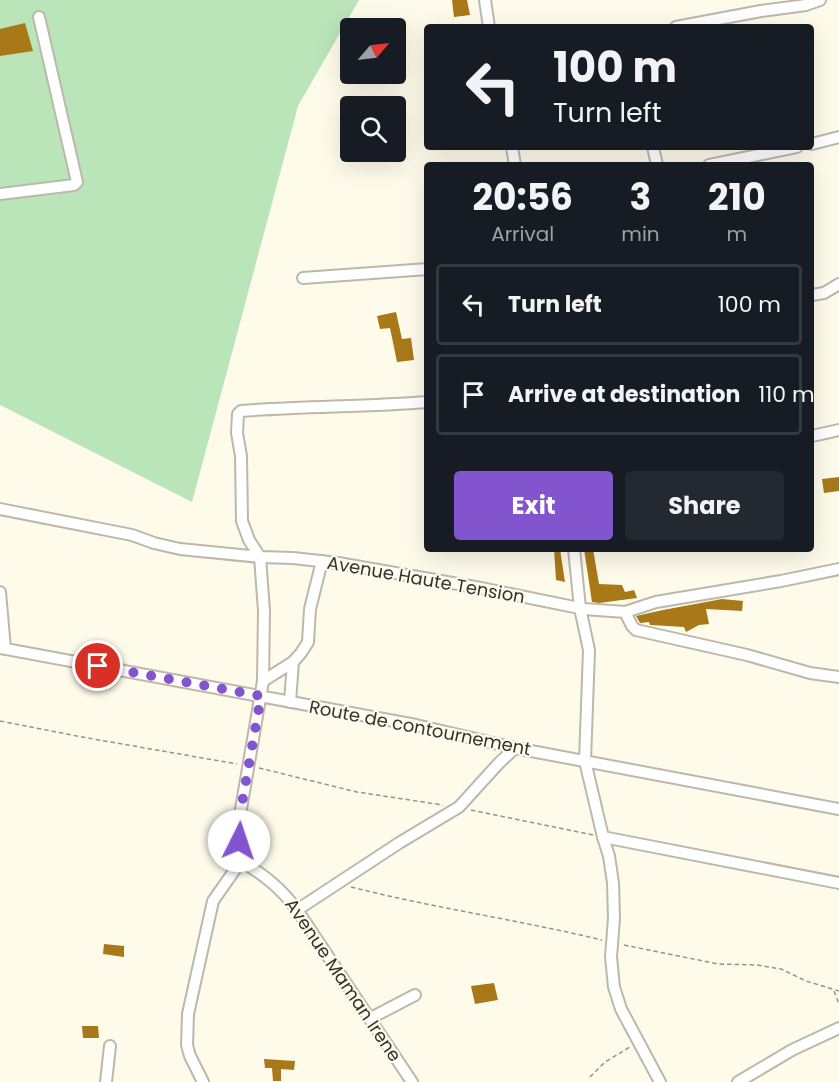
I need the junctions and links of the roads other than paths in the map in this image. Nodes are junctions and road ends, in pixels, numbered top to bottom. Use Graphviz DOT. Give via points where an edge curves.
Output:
graph roads {
  1 [pos="485,0"];
  2 [pos="820,0"];
  3 [pos="806,2"];
  4 [pos="39,17"];
  5 [pos="489,24"];
  6 [pos="692,24"];
  7 [pos="839,137"];
  8 [pos="814,143"];
  9 [pos="782,150"];
  10 [pos="724,162"];
  11 [pos="0,194"];
  12 [pos="424,269"];
  13 [pos="303,278"];
  14 [pos="839,284"];
  15 [pos="814,295"];
  16 [pos="424,402"];
  17 [pos="839,430"];
  18 [pos="814,436"];
  19 [pos="0,509"];
  20 [pos="574,552"];
  21 [pos="260,557"];
  22 [pos="322,561"];
  23 [pos="839,569"];
  24 [pos="0,592"];
  25 [pos="580,608"];
  26 [pos="625,612"];
  27 [pos="3,649"];
  28 [pos="293,662"];
  29 [pos="839,677"];
  30 [pos="262,681"];
  31 [pos="261,696"];
  32 [pos="290,702"];
  33 [pos="515,748"];
  34 [pos="585,761"];
  35 [pos="839,809"];
  36 [pos="603,837"];
  37 [pos="241,861"];
  38 [pos="839,883"];
  39 [pos="297,910"];
  40 [pos="415,995"];
  41 [pos="370,1018"];
  42 [pos="839,1028"];
  43 [pos="110,1046"];
  44 [pos="106,1082"];
  45 [pos="203,1082"];
  46 [pos="412,1082"];
  47 [pos="660,1082"];
  48 [pos="738,1082"];
  1 -- 5 [label="street"];
  2 -- 3 [label="street"];
  3 -- 6 [label="street"];
  4 -- 11 [label="street" via="77,182"];
  7 -- 8 [label="street"];
  9 -- 10 [label="street"];
  12 -- 13 [label="street"];
  14 -- 15 [label="street"];
  16 -- 21 [label="street" via="241,411 237,433 242,521"];
  17 -- 18 [label="street"];
  19 -- 21 [label="street, Avenue Haute Tension" via="132,535 180,549"];
  20 -- 25 [label="street"];
  21 -- 22 [label="street, Avenue Haute Tension"];
  21 -- 30 [label="street" via="264,611"];
  22 -- 25 [label="street, Avenue Haute Tension"];
  22 -- 28 [label="street" via="310,609 308,642"];
  23 -- 26 [label="street" via="656,602"];
  24 -- 27 [label="street"];
  25 -- 26 [label="street, Avenue Haute Tension"];
  25 -- 34 [label="street" via="589,650"];
  26 -- 29 [label="street" via="636,630"];
  27 -- 31 [label="street, Route de contournement"];
  28 -- 30 [label="street"];
  28 -- 32 [label="street"];
  30 -- 31 [label="street"];
  31 -- 32 [label="street, Route de contournement"];
  31 -- 37 [label="street" via="241,809"];
  32 -- 33 [label="street, Route de contournement"];
  33 -- 34 [label="street, Route de contournement"];
  33 -- 39 [label="street" via="459,807"];
  34 -- 35 [label="street, Route de contournement"];
  34 -- 36 [label="street"];
  36 -- 38 [label="street"];
  36 -- 47 [label="street" via="613,883 614,987 621,1009"];
  37 -- 39 [label="street, Avenue Maman Irene" via="265,875"];
  37 -- 45 [label="street" via="213,901 189,1014 188,1050"];
  39 -- 41 [label="street, Avenue Maman Irene"];
  40 -- 41 [label="street"];
  41 -- 46 [label="street, Avenue Maman Irene"];
  42 -- 48 [label="street"];
  43 -- 44 [label="street"];
}
